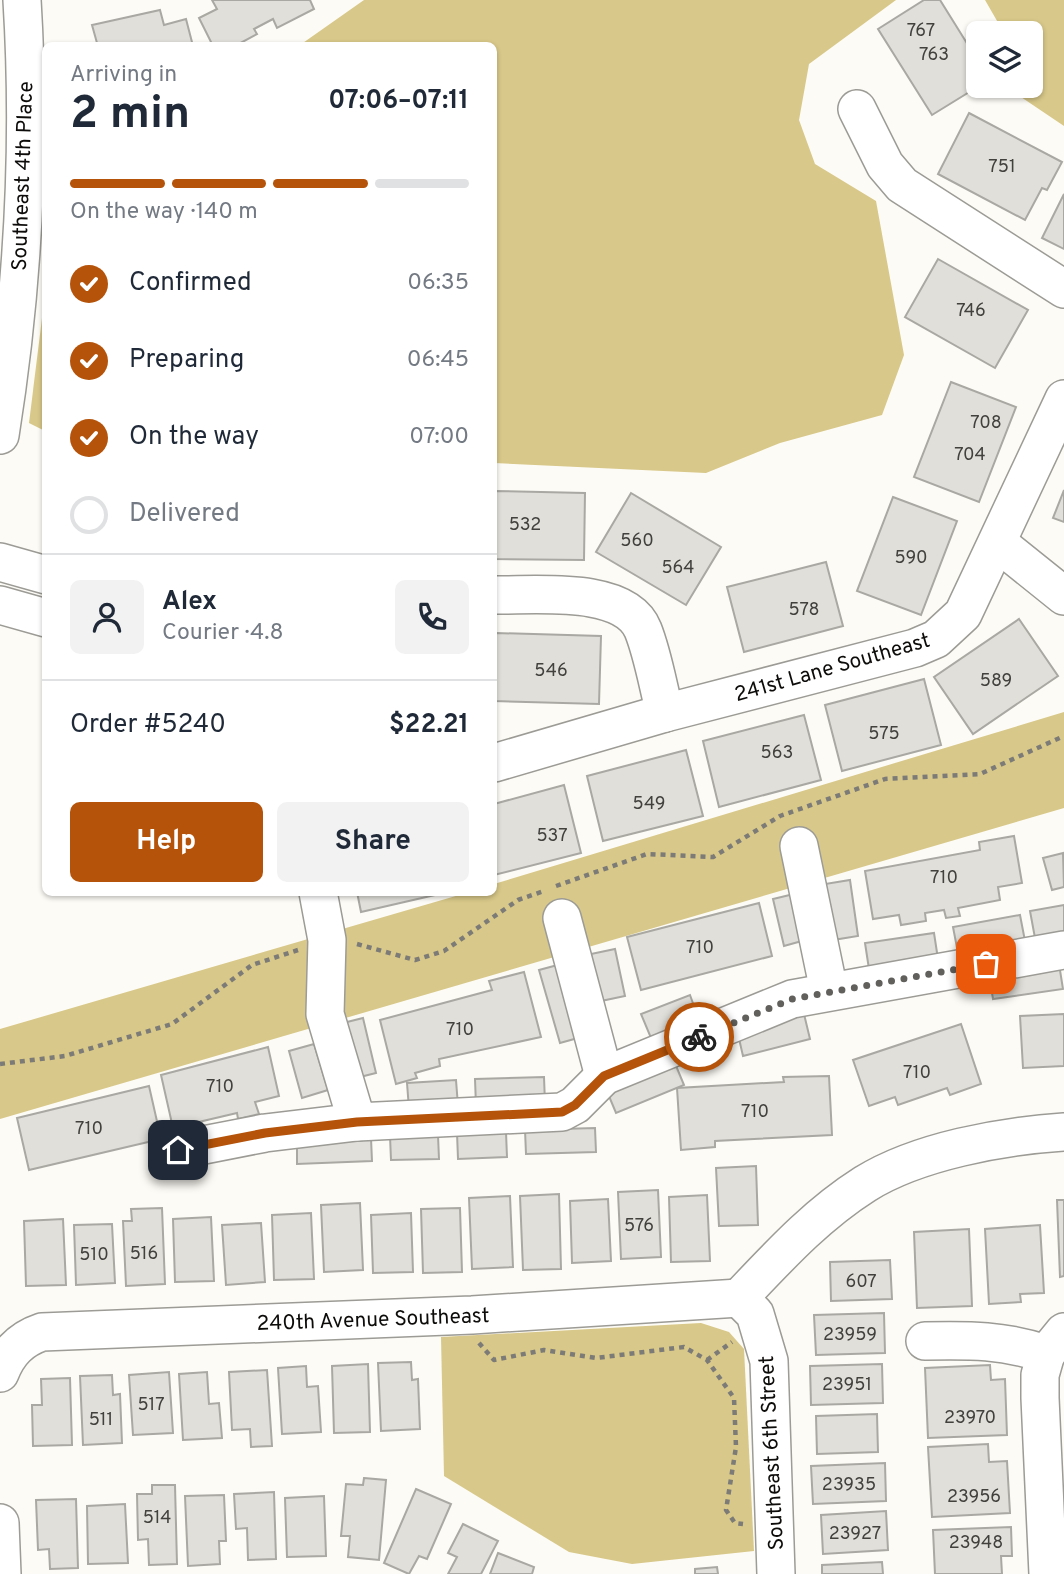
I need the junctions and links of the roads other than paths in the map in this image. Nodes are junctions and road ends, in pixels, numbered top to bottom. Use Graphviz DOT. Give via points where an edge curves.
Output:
graph roads {
  1 [pos="22,0"];
  2 [pos="857,109"];
  3 [pos="13,174"];
  4 [pos="1064,289"];
  5 [pos="1064,399"];
  6 [pos="0,435"];
  7 [pos="998,543"];
  8 [pos="0,562"];
  9 [pos="42,574"];
  10 [pos="497,595"];
  11 [pos="1064,596"];
  12 [pos="0,605"];
  13 [pos="42,617"];
  14 [pos="665,713"];
  15 [pos="497,762"];
  16 [pos="799,846"];
  17 [pos="322,914"];
  18 [pos="562,918"];
  19 [pos="1064,950"];
  20 [pos="829,991"];
  21 [pos="604,1076"];
  22 [pos="357,1122"];
  23 [pos="1064,1132"];
  24 [pos="178,1150"];
  25 [pos="739,1298"];
  26 [pos="925,1340"];
  27 [pos="1055,1343"];
  28 [pos="4,1363"];
  29 [pos="0,1523"];
  30 [pos="2,1574"];
  31 [pos="776,1574"];
  32 [pos="1048,1574"];
  1 -- 3 [label="street, Southeast 4th Place" via="27,87"];
  2 -- 4 [label="street" via="885,165 902,185"];
  3 -- 6 [label="street, Southeast 4th Place" via="22,255"];
  5 -- 7 [label="street, 241st Lane Southeast"];
  7 -- 11 [label="street"];
  7 -- 14 [label="street, 241st Lane Southeast" via="963,614 936,639"];
  8 -- 9 [label="street"];
  10 -- 14 [label="street" via="583,597 611,601 631,613 642,628"];
  12 -- 13 [label="street"];
  14 -- 15 [label="street, 241st Lane Southeast"];
  16 -- 20 [label="street"];
  17 -- 22 [label="street" via="325,1014"];
  18 -- 21 [label="street"];
  19 -- 20 [label="street"];
  20 -- 21 [label="street" via="792,999"];
  21 -- 22 [label="street" via="562,1112"];
  22 -- 24 [label="street"];
  23 -- 25 [label="street" via="975,1143 867,1183 792,1242"];
  25 -- 28 [label="street, 240th Avenue Southeast" via="472,1315 42,1332 26,1338"];
  25 -- 31 [label="street, Southeast 6th Street" via="755,1314 769,1361"];
  26 -- 27 [label="street"];
  27 -- 32 [label="street" via="1040,1375"];
  29 -- 30 [label="street"];
}
